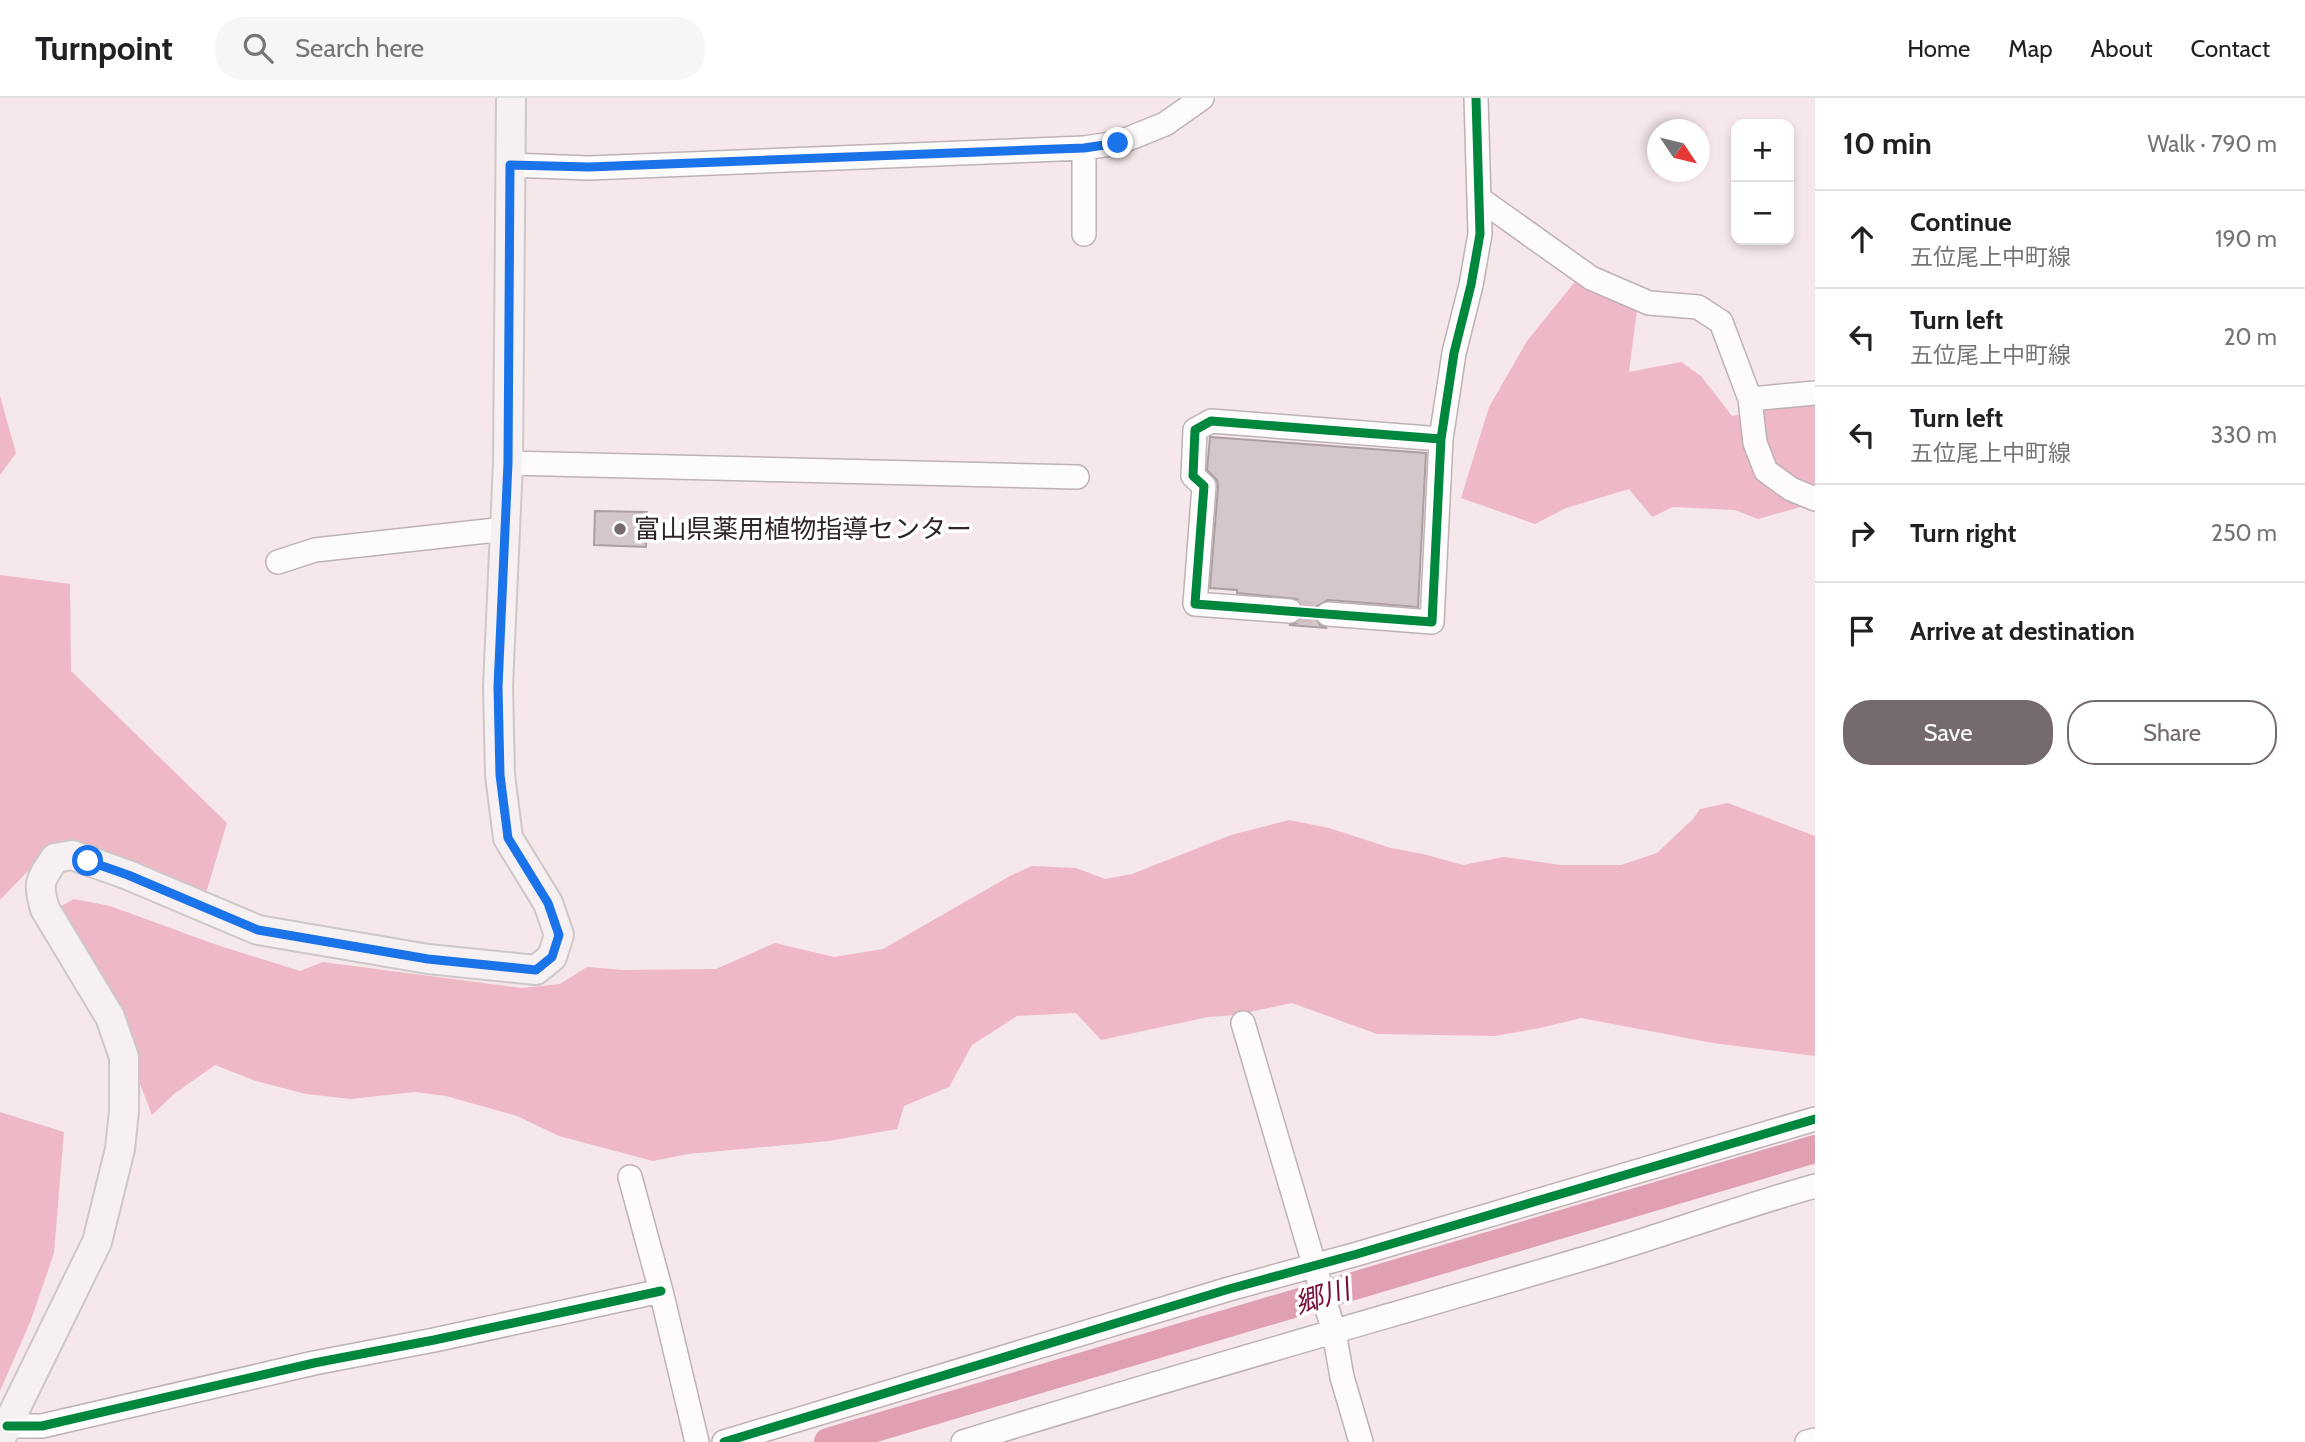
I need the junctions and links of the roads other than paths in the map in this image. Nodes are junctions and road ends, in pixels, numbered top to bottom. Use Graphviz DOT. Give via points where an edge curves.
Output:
graph roads {
  1 [pos="511,98"];
  2 [pos="1202,98"];
  3 [pos="1476,98"];
  4 [pos="1084,148"];
  5 [pos="510,165"];
  6 [pos="1480,199"];
  7 [pos="1084,234"];
  8 [pos="1815,393"];
  9 [pos="1750,399"];
  10 [pos="1441,439"];
  11 [pos="508,463"];
  12 [pos="1077,477"];
  13 [pos="1815,499"];
  14 [pos="505,528"];
  15 [pos="278,562"];
  16 [pos="1290,611"];
  17 [pos="1328,614"];
  18 [pos="1243,1023"];
  19 [pos="1815,1119"];
  20 [pos="630,1177"];
  21 [pos="1815,1186"];
  22 [pos="1314,1265"];
  23 [pos="661,1292"];
  24 [pos="1334,1332"];
  25 [pos="3,1433"];
  26 [pos="1815,1440"];
  27 [pos="697,1442"];
  28 [pos="724,1442"];
  29 [pos="963,1442"];
  30 [pos="1362,1442"];
  31 [pos="1807,1442"];
  1 -- 5 [label="main road"];
  2 -- 4 [label="street" via="1165,124 1118,143"];
  3 -- 6 [label="street"];
  4 -- 5 [label="street" via="589,167"];
  4 -- 7 [label="street"];
  5 -- 11 [label="main road"];
  6 -- 9 [label="street" via="1591,278 1649,303 1698,307 1721,322"];
  6 -- 10 [label="street" via="1480,234"];
  8 -- 9 [label="street"];
  9 -- 13 [label="street" via="1755,443 1766,471"];
  10 -- 16 [label="street" via="1211,421 1195,430 1193,477 1204,486 1195,604"];
  10 -- 17 [label="street" via="1432,621"];
  11 -- 12 [label="street"];
  11 -- 14 [label="main road"];
  14 -- 15 [label="street" via="315,550"];
  14 -- 25 [label="main road" via="498,687 500,775 508,838 548,903 559,935 552,957 536,970 510,968 258,930 72,855 55,858 40,879 39,891 45,909 110,1017 124,1058 124,1111 120,1149 97,1242"];
  18 -- 22 [label="street"];
  19 -- 22 [label="street"];
  20 -- 23 [label="street"];
  21 -- 24 [label="street"];
  22 -- 24 [label="street"];
  22 -- 28 [label="street"];
  23 -- 25 [label="street"];
  23 -- 27 [label="street"];
  24 -- 29 [label="street"];
  24 -- 30 [label="street"];
  26 -- 31 [label="street"];
}
